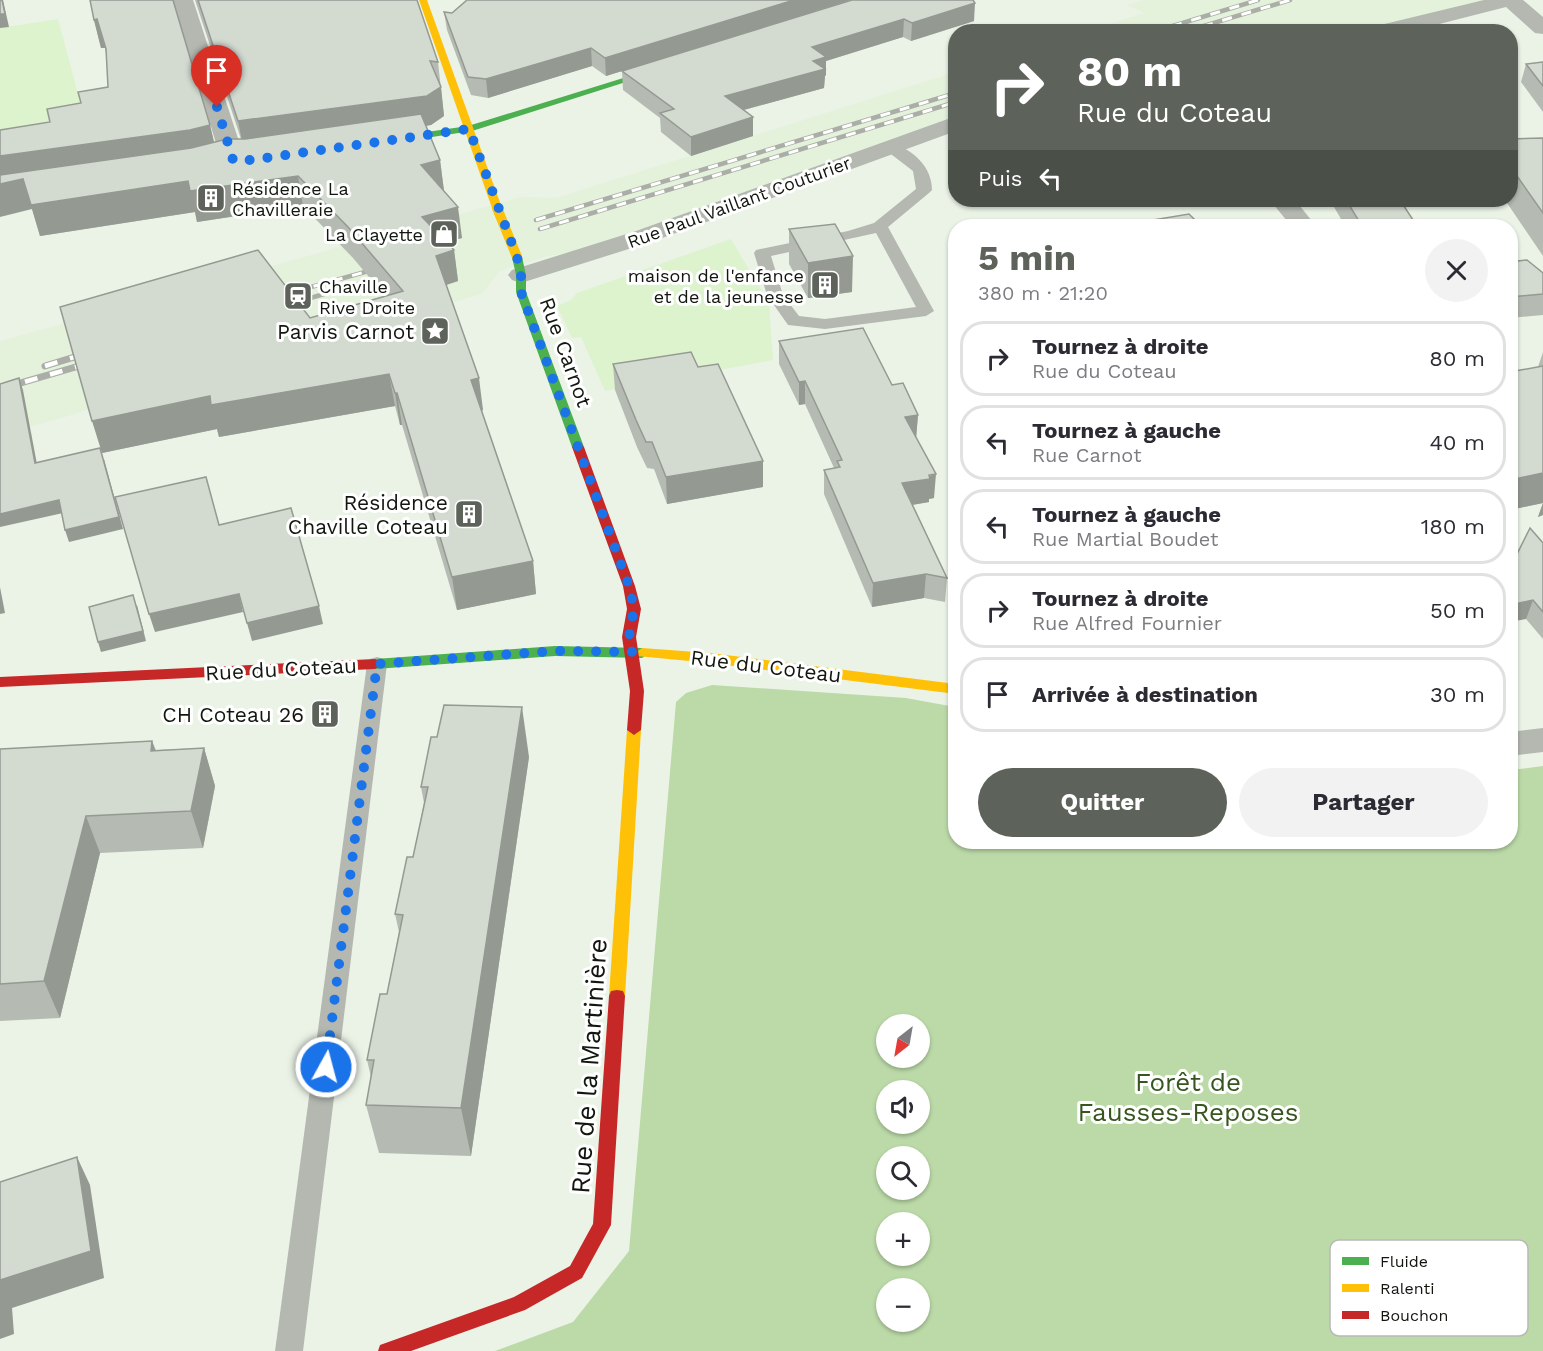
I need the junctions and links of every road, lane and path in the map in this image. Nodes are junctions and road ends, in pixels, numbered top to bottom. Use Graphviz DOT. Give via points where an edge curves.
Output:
graph roads {
  1 [pos="183,0"];
  2 [pos="423,0"];
  3 [pos="1510,0"];
  4 [pos="1412,24"];
  5 [pos="1543,28"];
  6 [pos="678,64"];
  7 [pos="948,126"];
  8 [pos="469,129"];
  9 [pos="375,142"];
  10 [pos="891,148"];
  11 [pos="235,161"];
  12 [pos="1287,207"];
  13 [pos="1298,219"];
  14 [pos="880,226"];
  15 [pos="519,266"];
  16 [pos="632,652"];
  17 [pos="377,664"];
  18 [pos="0,682"];
  19 [pos="948,688"];
  20 [pos="1543,740"];
  21 [pos="1518,743"];
  22 [pos="289,1351"];
  23 [pos="387,1351"];
  1 -- 11 [label="street"];
  2 -- 8 [label="street, Rue Carnot"];
  3 -- 4 [label="street"];
  3 -- 5 [label="street"];
  6 -- 8 [label="street"];
  7 -- 10 [label="street, Rue Paul Vaillant Couturier"];
  8 -- 9 [label="street"];
  8 -- 15 [label="street, Rue Carnot, bridge"];
  10 -- 14 [label="lane" via="915,163 925,178 924,190"];
  10 -- 15 [label="street, Rue Paul Vaillant Couturier" via="645,236"];
  12 -- 13 [label="street"];
  14 -- 14 [label="lane" via="762,253 775,295 794,321 825,324 926,310"];
  15 -- 16 [label="street, Rue Carnot" via="521,292 629,586 634,609 629,637"];
  16 -- 17 [label="street, Rue du Coteau" via="555,651"];
  16 -- 19 [label="street, Rue du Coteau" via="710,657"];
  16 -- 23 [label="street, Rue de la Martinière" via="637,691 602,1224 576,1272 519,1304"];
  17 -- 18 [label="street, Rue du Coteau"];
  17 -- 22 [label="lane"];
  20 -- 21 [label="street"];
}
